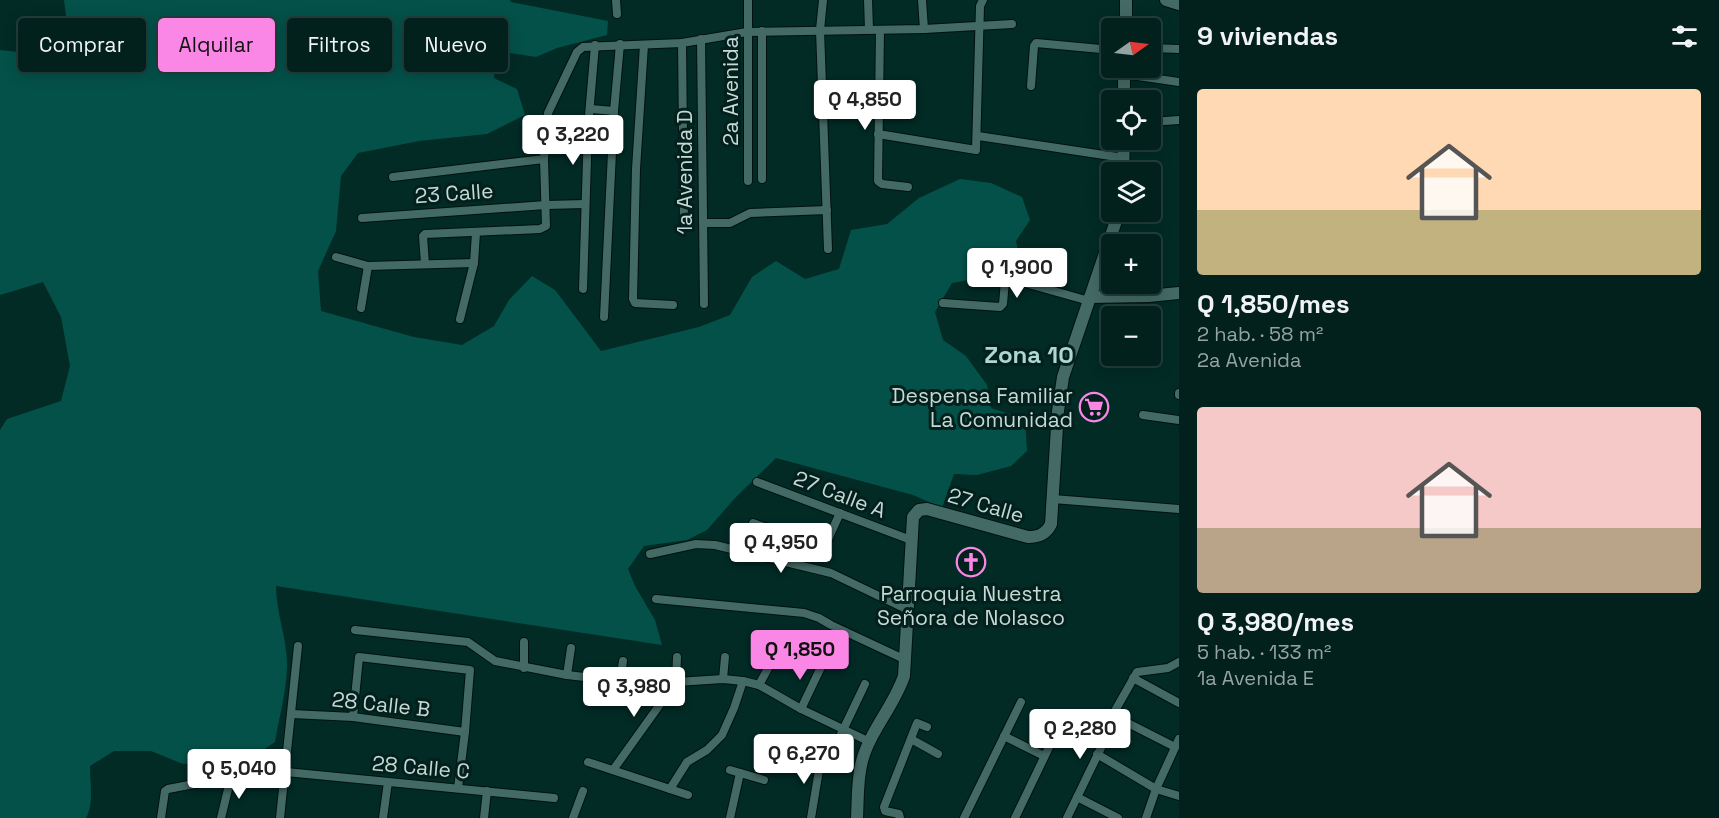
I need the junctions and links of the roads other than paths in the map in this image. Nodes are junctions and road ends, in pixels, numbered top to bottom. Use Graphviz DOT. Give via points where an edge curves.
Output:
graph roads {
  1 [pos="616,0"];
  2 [pos="748,0"];
  3 [pos="824,0"];
  4 [pos="868,0"];
  5 [pos="921,0"];
  6 [pos="1126,0"];
  7 [pos="1166,0"];
  8 [pos="982,1"];
  9 [pos="1179,4"];
  10 [pos="617,14"];
  11 [pos="1126,18"];
  12 [pos="1012,24"];
  13 [pos="980,25"];
  14 [pos="924,29"];
  15 [pos="820,30"];
  16 [pos="869,30"];
  17 [pos="880,30"];
  18 [pos="762,31"];
  19 [pos="747,32"];
  20 [pos="701,39"];
  21 [pos="682,43"];
  22 [pos="620,44"];
  23 [pos="595,45"];
  24 [pos="644,45"];
  25 [pos="1161,48"];
  26 [pos="1101,49"];
  27 [pos="1179,49"];
  28 [pos="1159,78"];
  29 [pos="1179,82"];
  30 [pos="1031,87"];
  31 [pos="591,109"];
  32 [pos="614,111"];
  33 [pos="1179,120"];
  34 [pos="1161,121"];
  35 [pos="547,124"];
  36 [pos="588,127"];
  37 [pos="878,134"];
  38 [pos="978,136"];
  39 [pos="1124,150"];
  40 [pos="1124,158"];
  41 [pos="544,159"];
  42 [pos="1124,162"];
  43 [pos="393,177"];
  44 [pos="762,179"];
  45 [pos="748,181"];
  46 [pos="908,187"];
  47 [pos="585,204"];
  48 [pos="546,205"];
  49 [pos="827,210"];
  50 [pos="362,218"];
  51 [pos="1116,222"];
  52 [pos="703,223"];
  53 [pos="684,227"];
  54 [pos="476,233"];
  55 [pos="828,249"];
  56 [pos="336,257"];
  57 [pos="474,263"];
  58 [pos="425,264"];
  59 [pos="364,265"];
  60 [pos="583,289"];
  61 [pos="1179,293"];
  62 [pos="1090,299"];
  63 [pos="944,303"];
  64 [pos="704,304"];
  65 [pos="673,305"];
  66 [pos="361,308"];
  67 [pos="604,316"];
  68 [pos="460,319"];
  69 [pos="1143,416"];
  70 [pos="1179,420"];
  71 [pos="757,482"];
  72 [pos="1053,499"];
  73 [pos="1179,509"];
  74 [pos="840,513"];
  75 [pos="753,523"];
  76 [pos="911,540"];
  77 [pos="650,554"];
  78 [pos="656,599"];
  79 [pos="908,609"];
  80 [pos="355,630"];
  81 [pos="524,642"];
  82 [pos="298,646"];
  83 [pos="780,646"];
  84 [pos="571,648"];
  85 [pos="677,657"];
  86 [pos="724,657"];
  87 [pos="906,660"];
  88 [pos="623,661"];
  89 [pos="1179,662"];
  90 [pos="822,665"];
  91 [pos="524,668"];
  92 [pos="567,675"];
  93 [pos="1133,678"];
  94 [pos="723,679"];
  95 [pos="620,681"];
  96 [pos="743,681"];
  97 [pos="676,682"];
  98 [pos="866,684"];
  99 [pos="759,685"];
  100 [pos="1021,702"];
  101 [pos="1179,703"];
  102 [pos="801,709"];
  103 [pos="292,714"];
  104 [pos="1065,714"];
  105 [pos="1116,714"];
  106 [pos="353,717"];
  107 [pos="927,727"];
  108 [pos="843,729"];
  109 [pos="465,732"];
  110 [pos="1005,736"];
  111 [pos="911,739"];
  112 [pos="870,742"];
  113 [pos="1177,743"];
  114 [pos="834,749"];
  115 [pos="938,754"];
  116 [pos="1097,754"];
  117 [pos="1044,756"];
  118 [pos="821,758"];
  119 [pos="588,762"];
  120 [pos="613,770"];
  121 [pos="730,770"];
  122 [pos="740,773"];
  123 [pos="285,775"];
  124 [pos="231,777"];
  125 [pos="764,780"];
  126 [pos="388,782"];
  127 [pos="458,788"];
  128 [pos="669,789"];
  129 [pos="1156,789"];
  130 [pos="487,791"];
  131 [pos="583,791"];
  132 [pos="688,795"];
  133 [pos="1179,796"];
  134 [pos="1077,797"];
  135 [pos="554,798"];
  136 [pos="161,818"];
  137 [pos="221,818"];
  138 [pos="280,818"];
  139 [pos="383,818"];
  140 [pos="484,818"];
  141 [pos="573,818"];
  142 [pos="730,818"];
  143 [pos="811,818"];
  144 [pos="857,818"];
  145 [pos="900,818"];
  146 [pos="964,818"];
  147 [pos="1015,818"];
  148 [pos="1067,818"];
  149 [pos="1118,818"];
  150 [pos="1146,818"];
  1 -- 10 [label="street"];
  2 -- 19 [label="street, 2a Avenida"];
  3 -- 15 [label="street"];
  4 -- 16 [label="street"];
  5 -- 14 [label="street"];
  6 -- 11 [label="street"];
  7 -- 9 [label="street"];
  8 -- 13 [label="street"];
  12 -- 13 [label="street"];
  13 -- 14 [label="street"];
  13 -- 38 [label="street"];
  14 -- 17 [label="street"];
  15 -- 16 [label="street"];
  15 -- 18 [label="street"];
  15 -- 49 [label="street"];
  16 -- 17 [label="street"];
  17 -- 37 [label="street"];
  18 -- 19 [label="street"];
  18 -- 44 [label="street"];
  19 -- 20 [label="street"];
  19 -- 45 [label="street, 2a Avenida"];
  20 -- 21 [label="street"];
  20 -- 52 [label="street, 1a Avenida D"];
  21 -- 24 [label="street"];
  21 -- 53 [label="street"];
  22 -- 23 [label="street"];
  22 -- 24 [label="street"];
  22 -- 32 [label="street"];
  23 -- 31 [label="street"];
  23 -- 35 [label="street" via="580,48 550,108"];
  24 -- 65 [label="street" via="633,301"];
  25 -- 27 [label="street"];
  26 -- 30 [label="street" via="1036,43"];
  28 -- 29 [label="street"];
  31 -- 32 [label="street"];
  31 -- 36 [label="street"];
  32 -- 67 [label="street"];
  33 -- 34 [label="street"];
  35 -- 36 [label="street"];
  35 -- 41 [label="street"];
  36 -- 47 [label="street"];
  37 -- 38 [label="street" via="975,150"];
  37 -- 46 [label="street" via="879,183"];
  38 -- 40 [label="street"];
  39 -- 40 [label="street"];
  40 -- 42 [label="street"];
  41 -- 43 [label="street"];
  41 -- 48 [label="street"];
  47 -- 48 [label="street, 23 Calle"];
  47 -- 60 [label="street"];
  48 -- 50 [label="street, 23 Calle"];
  48 -- 54 [label="street" via="544,228"];
  49 -- 52 [label="street" via="750,213 730,223"];
  49 -- 55 [label="street"];
  51 -- 62 [label="street"];
  52 -- 64 [label="street, 1a Avenida D"];
  54 -- 57 [label="street"];
  54 -- 58 [label="street" via="425,234"];
  56 -- 59 [label="street"];
  57 -- 58 [label="street"];
  57 -- 68 [label="street"];
  58 -- 59 [label="street"];
  59 -- 66 [label="street"];
  61 -- 62 [label="street"];
  62 -- 63 [label="street" via="1006,278 1002,306"];
  62 -- 72 [label="street" via="1063,377"];
  69 -- 70 [label="street"];
  71 -- 74 [label="street, 27 Calle A"];
  72 -- 73 [label="street, 27 Calle"];
  72 -- 76 [label="street, 27 Calle" via="1051,524 1042,535 1028,537 927,509 919,510 913,518"];
  74 -- 75 [label="street" via="824,548"];
  74 -- 76 [label="street, 27 Calle A"];
  76 -- 79 [label="street"];
  77 -- 79 [label="street" via="696,544 715,545 831,573"];
  78 -- 87 [label="street" via="804,614"];
  79 -- 87 [label="street"];
  80 -- 91 [label="street" via="468,642 495,661"];
  81 -- 91 [label="street"];
  82 -- 103 [label="street"];
  83 -- 99 [label="street"];
  84 -- 92 [label="street"];
  85 -- 97 [label="street"];
  86 -- 94 [label="street"];
  87 -- 112 [label="street" via="899,689"];
  88 -- 95 [label="street"];
  89 -- 93 [label="street" via="1168,668 1140,671"];
  90 -- 102 [label="street"];
  91 -- 92 [label="street"];
  92 -- 95 [label="street"];
  93 -- 101 [label="street"];
  93 -- 105 [label="street"];
  94 -- 96 [label="street"];
  94 -- 97 [label="street"];
  95 -- 97 [label="street"];
  96 -- 99 [label="street"];
  96 -- 128 [label="street" via="722,735 687,762"];
  97 -- 120 [label="street"];
  98 -- 108 [label="street"];
  99 -- 102 [label="street"];
  100 -- 110 [label="street"];
  102 -- 108 [label="street"];
  103 -- 106 [label="street, 28 Calle B"];
  103 -- 123 [label="street"];
  104 -- 117 [label="street"];
  105 -- 113 [label="street"];
  105 -- 116 [label="street"];
  106 -- 109 [label="street, 28 Calle B"];
  106 -- 109 [label="street" via="359,657 470,670"];
  107 -- 111 [label="street" via="917,723"];
  108 -- 112 [label="street"];
  108 -- 114 [label="street"];
  109 -- 127 [label="street"];
  110 -- 117 [label="street"];
  110 -- 146 [label="street"];
  111 -- 115 [label="street"];
  111 -- 145 [label="street" via="884,807"];
  112 -- 144 [label="street" via="858,783"];
  113 -- 129 [label="street"];
  116 -- 129 [label="street"];
  116 -- 134 [label="street"];
  117 -- 147 [label="street"];
  118 -- 143 [label="street"];
  119 -- 120 [label="street"];
  120 -- 128 [label="street"];
  121 -- 122 [label="street"];
  122 -- 125 [label="street"];
  122 -- 142 [label="street"];
  123 -- 124 [label="street, 28 Calle C"];
  123 -- 126 [label="street, 28 Calle C"];
  123 -- 138 [label="street"];
  124 -- 136 [label="street, 28 Calle C" via="168,789"];
  124 -- 137 [label="street"];
  126 -- 127 [label="street, 28 Calle C"];
  126 -- 139 [label="street"];
  127 -- 130 [label="street, 28 Calle C"];
  128 -- 132 [label="street"];
  129 -- 133 [label="street"];
  129 -- 150 [label="street"];
  130 -- 135 [label="street, 28 Calle C"];
  130 -- 140 [label="street"];
  131 -- 141 [label="street"];
  134 -- 148 [label="street"];
  134 -- 149 [label="street"];
}
